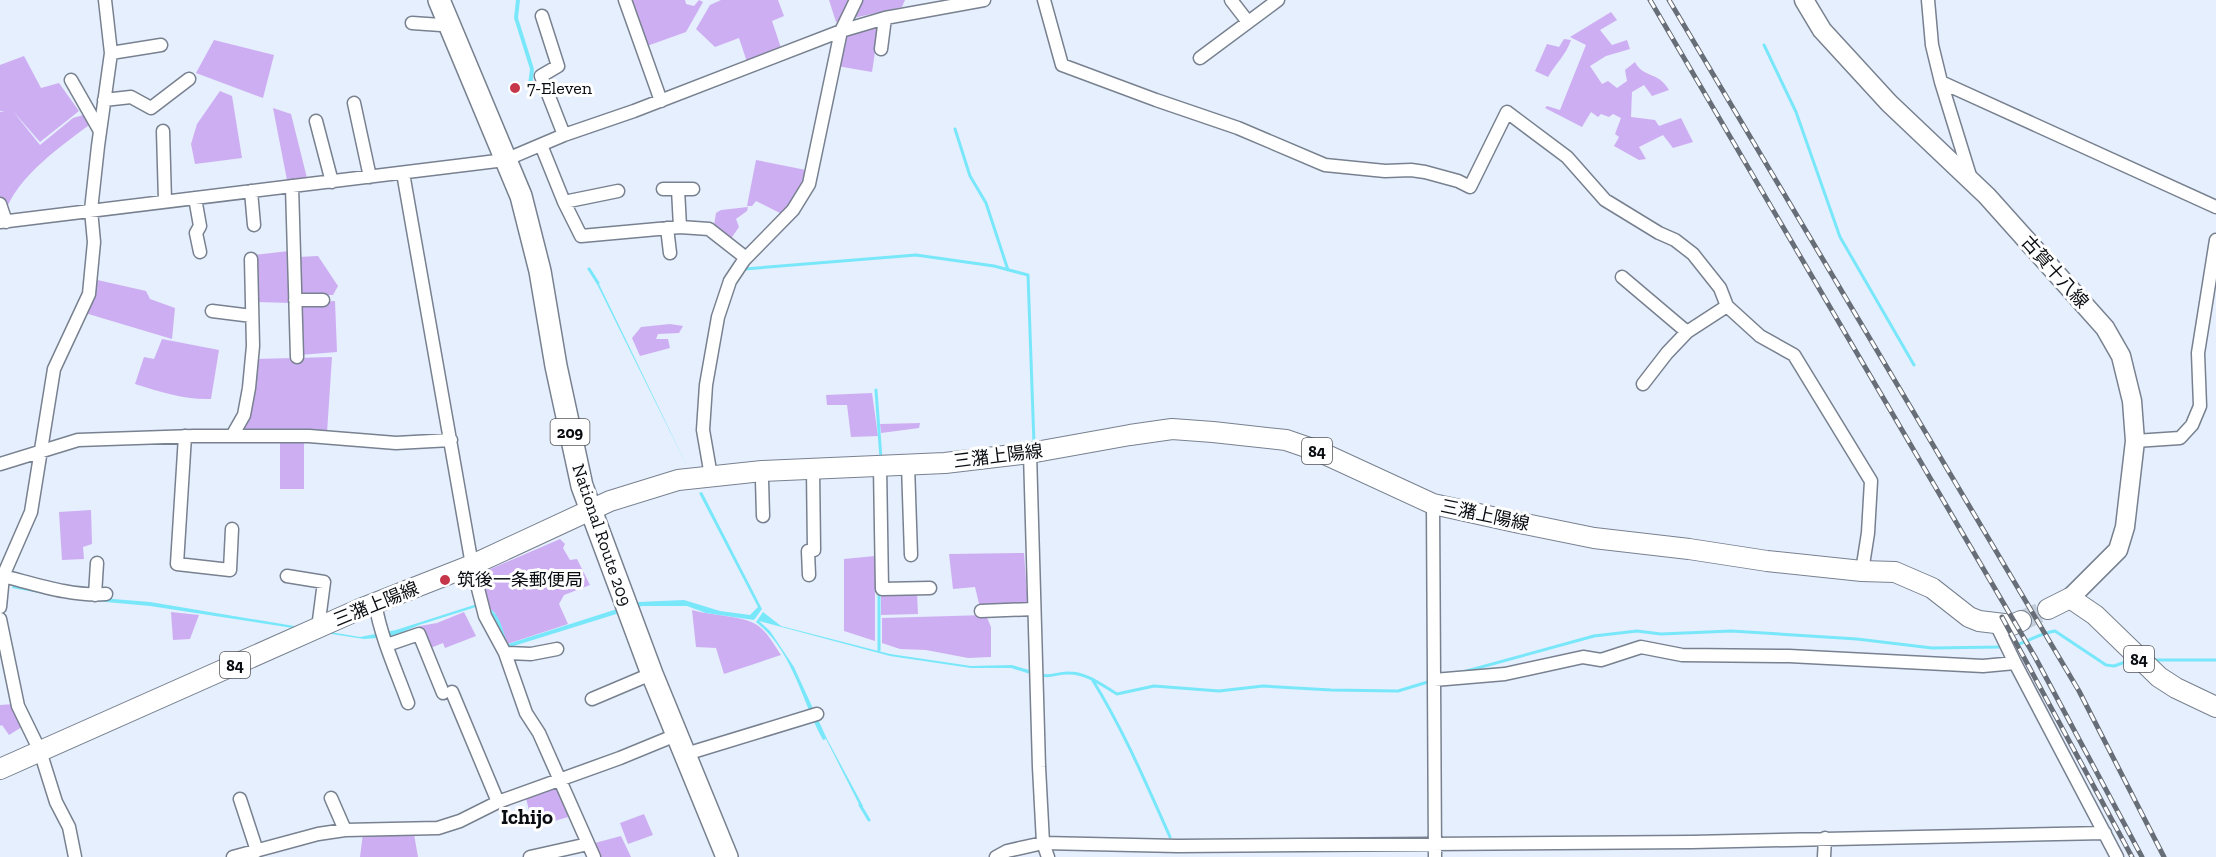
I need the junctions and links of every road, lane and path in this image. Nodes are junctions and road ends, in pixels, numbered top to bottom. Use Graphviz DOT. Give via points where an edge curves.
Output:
graph roads {
  1 [pos="105,0"];
  2 [pos="439,0"];
  3 [pos="625,0"];
  4 [pos="856,0"];
  5 [pos="984,0"];
  6 [pos="1044,0"];
  7 [pos="1231,0"];
  8 [pos="1278,0"];
  9 [pos="1804,0"];
  10 [pos="1928,0"];
  11 [pos="542,16"];
  12 [pos="885,18"];
  13 [pos="1248,22"];
  14 [pos="412,23"];
  15 [pos="441,26"];
  16 [pos="841,31"];
  17 [pos="161,45"];
  18 [pos="881,49"];
  19 [pos="111,52"];
  20 [pos="1200,58"];
  21 [pos="189,79"];
  22 [pos="70,80"];
  23 [pos="1941,82"];
  24 [pos="104,100"];
  25 [pos="661,101"];
  26 [pos="354,103"];
  27 [pos="316,121"];
  28 [pos="100,131"];
  29 [pos="163,131"];
  30 [pos="564,135"];
  31 [pos="541,145"];
  32 [pos="505,160"];
  33 [pos="403,173"];
  34 [pos="370,177"];
  35 [pos="1971,180"];
  36 [pos="332,182"];
  37 [pos="292,186"];
  38 [pos="663,189"];
  39 [pos="678,189"];
  40 [pos="693,189"];
  41 [pos="251,191"];
  42 [pos="618,191"];
  43 [pos="195,198"];
  44 [pos="165,201"];
  45 [pos="564,202"];
  46 [pos="0,204"];
  47 [pos="2216,207"];
  48 [pos="91,210"];
  49 [pos="3,222"];
  50 [pos="254,225"];
  51 [pos="673,228"];
  52 [pos="2216,240"];
  53 [pos="200,252"];
  54 [pos="670,253"];
  55 [pos="746,258"];
  56 [pos="251,259"];
  57 [pos="1622,277"];
  58 [pos="295,300"];
  59 [pos="323,300"];
  60 [pos="1727,306"];
  61 [pos="212,311"];
  62 [pos="252,316"];
  63 [pos="1687,332"];
  64 [pos="297,357"];
  65 [pos="1642,384"];
  66 [pos="185,436"];
  67 [pos="232,436"];
  68 [pos="451,440"];
  69 [pos="2134,441"];
  70 [pos="40,451"];
  71 [pos="1030,453"];
  72 [pos="0,464"];
  73 [pos="908,465"];
  74 [pos="880,466"];
  75 [pos="813,469"];
  76 [pos="711,476"];
  77 [pos="762,480"];
  78 [pos="1433,504"];
  79 [pos="591,510"];
  80 [pos="763,516"];
  81 [pos="232,529"];
  82 [pos="911,555"];
  83 [pos="97,563"];
  84 [pos="472,565"];
  85 [pos="1862,571"];
  86 [pos="809,575"];
  87 [pos="3,576"];
  88 [pos="287,576"];
  89 [pos="930,588"];
  90 [pos="2070,598"];
  91 [pos="375,603"];
  92 [pos="0,607"];
  93 [pos="1034,609"];
  94 [pos="2048,609"];
  95 [pos="981,611"];
  96 [pos="0,619"];
  97 [pos="2021,621"];
  98 [pos="1996,624"];
  99 [pos="318,628"];
  100 [pos="387,645"];
  101 [pos="557,649"];
  102 [pos="505,653"];
  103 [pos="2015,663"];
  104 [pos="5,668"];
  105 [pos="644,677"];
  106 [pos="1434,680"];
  107 [pos="592,699"];
  108 [pos="408,704"];
  109 [pos="2216,707"];
  110 [pos="817,714"];
  111 [pos="676,735"];
  112 [pos="40,751"];
  113 [pos="686,754"];
  114 [pos="0,769"];
  115 [pos="559,779"];
  116 [pos="332,798"];
  117 [pos="240,799"];
  118 [pos="498,802"];
  119 [pos="345,830"];
  120 [pos="2105,833"];
  121 [pos="1825,838"];
  122 [pos="1043,843"];
  123 [pos="588,844"];
  124 [pos="1435,844"];
  125 [pos="257,851"];
  126 [pos="1180,852"];
  127 [pos="75,857"];
  128 [pos="233,857"];
  129 [pos="530,857"];
  130 [pos="594,857"];
  131 [pos="727,857"];
  132 [pos="996,857"];
  133 [pos="1047,857"];
  134 [pos="1435,857"];
  135 [pos="1824,857"];
  136 [pos="2117,857"];
  1 -- 19 [label="street"];
  2 -- 32 [label="highway, National Route 209 / 209"];
  3 -- 25 [label="street"];
  4 -- 16 [label="street"];
  5 -- 12 [label="street"];
  6 -- 60 [label="street" via="1062,65 1238,128 1325,165 1425,172 1470,188 1507,112 1567,157 1605,200 1693,254 1720,288"];
  7 -- 13 [label="street"];
  8 -- 13 [label="street"];
  9 -- 35 [label="main road, 古賀十八線" via="1822,30 1889,103"];
  10 -- 23 [label="street" via="1932,45"];
  11 -- 30 [label="street" via="558,66 541,76"];
  12 -- 16 [label="street"];
  12 -- 18 [label="street"];
  13 -- 20 [label="street"];
  14 -- 15 [label="street"];
  16 -- 25 [label="street"];
  16 -- 55 [label="street" via="809,184 793,210"];
  17 -- 19 [label="street"];
  19 -- 24 [label="street"];
  21 -- 24 [label="street" via="151,108 131,97"];
  22 -- 28 [label="street"];
  23 -- 35 [label="street"];
  23 -- 47 [label="street"];
  24 -- 28 [label="street"];
  25 -- 30 [label="street"];
  26 -- 34 [label="street"];
  27 -- 36 [label="street"];
  28 -- 48 [label="street"];
  29 -- 44 [label="street"];
  30 -- 31 [label="street"];
  31 -- 32 [label="street"];
  31 -- 45 [label="street"];
  32 -- 33 [label="street"];
  32 -- 79 [label="highway, National Route 209 / 209" via="531,234 565,410"];
  33 -- 34 [label="street"];
  33 -- 68 [label="street"];
  34 -- 36 [label="street"];
  35 -- 69 [label="main road, 古賀十八線" via="2105,328 2121,356 2127,378"];
  36 -- 37 [label="street"];
  37 -- 41 [label="street"];
  37 -- 58 [label="street"];
  38 -- 39 [label="street"];
  39 -- 40 [label="street"];
  39 -- 51 [label="street"];
  41 -- 43 [label="street"];
  41 -- 50 [label="street"];
  42 -- 45 [label="street"];
  43 -- 44 [label="street"];
  43 -- 53 [label="street"];
  44 -- 48 [label="street"];
  45 -- 51 [label="street" via="581,236"];
  46 -- 49 [label="street"];
  48 -- 49 [label="street"];
  48 -- 70 [label="street" via="94,242 89,294 54,369"];
  51 -- 54 [label="street"];
  51 -- 55 [label="street" via="709,229"];
  52 -- 69 [label="street" via="2198,353 2200,406 2193,426 2180,438"];
  55 -- 76 [label="street" via="730,281 718,317 706,385 704,430"];
  56 -- 62 [label="street"];
  57 -- 63 [label="street"];
  58 -- 59 [label="street"];
  58 -- 64 [label="street"];
  60 -- 63 [label="street"];
  60 -- 85 [label="street" via="1760,336 1794,355 1865,467 1871,481"];
  61 -- 62 [label="street"];
  62 -- 67 [label="street" via="249,388 244,415"];
  63 -- 65 [label="street"];
  66 -- 67 [label="street"];
  66 -- 70 [label="street" via="78,440"];
  66 -- 81 [label="street" via="177,564 230,570"];
  67 -- 68 [label="street" via="309,436 396,443"];
  68 -- 84 [label="street"];
  69 -- 90 [label="main road, 古賀十八線" via="2125,527 2118,550"];
  70 -- 72 [label="street"];
  70 -- 87 [label="street" via="31,512"];
  71 -- 73 [label="main road, 三潴上陽線 / 84"];
  71 -- 78 [label="main road, 三潴上陽線 / 84" via="1172,429 1251,435 1286,440 1318,451"];
  71 -- 93 [label="street"];
  73 -- 74 [label="main road, 三潴上陽線 / 84"];
  73 -- 82 [label="street"];
  74 -- 75 [label="main road, 三潴上陽線 / 84"];
  74 -- 89 [label="street" via="886,536 882,589"];
  75 -- 76 [label="main road, 三潴上陽線 / 84"];
  75 -- 86 [label="street" via="814,550 804,551"];
  76 -- 79 [label="main road, 三潴上陽線 / 84" via="678,480"];
  77 -- 80 [label="street"];
  78 -- 85 [label="main road, 三潴上陽線 / 84" via="1594,538"];
  78 -- 106 [label="street"];
  79 -- 84 [label="main road, 三潴上陽線 / 84"];
  79 -- 111 [label="highway, National Route 209 / 209"];
  83 -- 87 [label="street" via="100,594"];
  84 -- 91 [label="main road, 三潴上陽線 / 84"];
  84 -- 102 [label="street" via="485,616"];
  85 -- 98 [label="main road, 三潴上陽線 / 84" via="1895,573 1918,581 1969,617"];
  87 -- 92 [label="street"];
  88 -- 99 [label="street" via="324,582"];
  90 -- 94 [label="main road"];
  90 -- 109 [label="main road, 84" via="2095,615 2159,677"];
  91 -- 99 [label="main road, 三潴上陽線 / 84"];
  91 -- 100 [label="street"];
  93 -- 95 [label="street"];
  93 -- 122 [label="street"];
  96 -- 104 [label="street"];
  97 -- 98 [label="main road, 三潴上陽線 / 84"];
  98 -- 103 [label="street"];
  99 -- 112 [label="main road, 三潴上陽線 / 84"];
  100 -- 108 [label="street"];
  100 -- 118 [label="street" via="419,634"];
  101 -- 102 [label="street"];
  102 -- 115 [label="street" via="526,713"];
  103 -- 106 [label="street" via="1983,666 1682,655 1641,647 1600,660 1583,657 1505,674"];
  103 -- 120 [label="street"];
  104 -- 112 [label="street"];
  105 -- 107 [label="street"];
  106 -- 124 [label="street"];
  110 -- 113 [label="street"];
  111 -- 113 [label="highway, National Route 209 / 209"];
  111 -- 115 [label="street"];
  112 -- 114 [label="main road, 三潴上陽線 / 84"];
  112 -- 127 [label="street" via="56,802 69,827"];
  113 -- 131 [label="highway, National Route 209 / 209"];
  115 -- 118 [label="street"];
  115 -- 123 [label="street"];
  116 -- 119 [label="street"];
  117 -- 125 [label="street"];
  118 -- 119 [label="street" via="438,828"];
  119 -- 125 [label="street"];
  120 -- 121 [label="street"];
  120 -- 136 [label="street"];
  121 -- 124 [label="street"];
  121 -- 135 [label="street"];
  122 -- 126 [label="street"];
  122 -- 132 [label="street" via="1007,850"];
  122 -- 133 [label="street"];
  123 -- 129 [label="street"];
  123 -- 130 [label="street"];
  124 -- 126 [label="street"];
  124 -- 134 [label="street"];
  125 -- 128 [label="street"];
}
